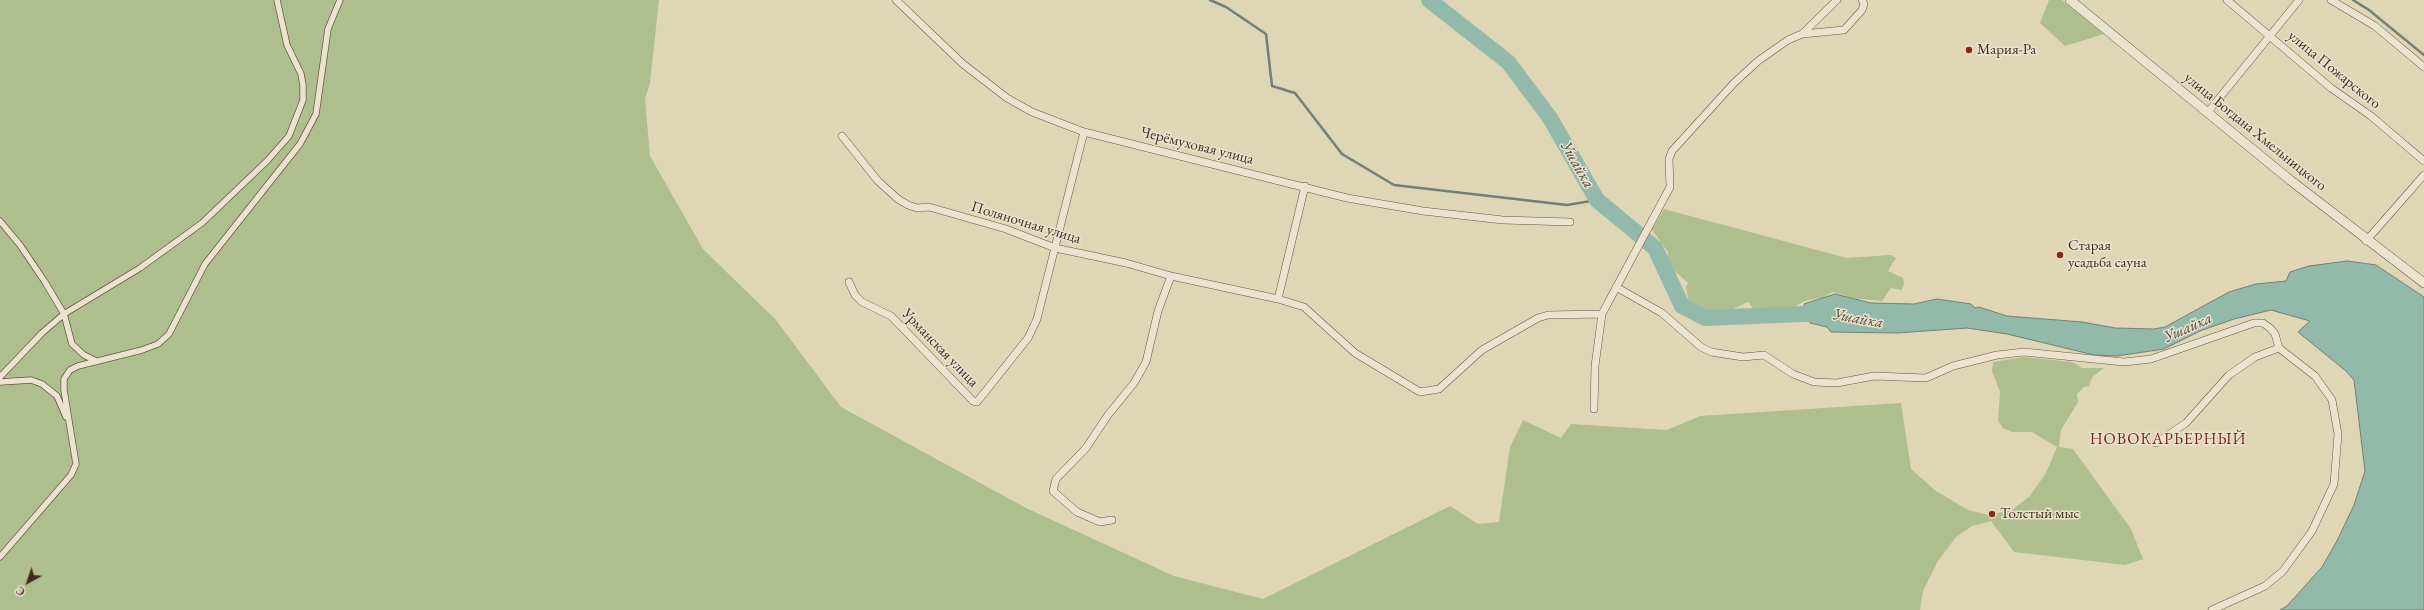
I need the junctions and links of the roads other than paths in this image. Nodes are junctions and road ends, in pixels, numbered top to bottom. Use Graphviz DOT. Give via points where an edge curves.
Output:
graph roads {
  1 [pos="277,0"];
  2 [pos="340,0"];
  3 [pos="896,0"];
  4 [pos="1837,0"];
  5 [pos="2070,0"];
  6 [pos="2227,0"];
  7 [pos="2299,0"];
  8 [pos="2331,0"];
  9 [pos="1863,2"];
  10 [pos="1802,34"];
  11 [pos="2271,35"];
  12 [pos="2424,67"];
  13 [pos="2208,112"];
  14 [pos="1084,132"];
  15 [pos="842,136"];
  16 [pos="2424,161"];
  17 [pos="2424,175"];
  18 [pos="1305,186"];
  19 [pos="0,221"];
  20 [pos="1570,222"];
  21 [pos="2366,241"];
  22 [pos="1055,248"];
  23 [pos="1171,276"];
  24 [pos="849,282"];
  25 [pos="2424,283"];
  26 [pos="1616,287"];
  27 [pos="1278,299"];
  28 [pos="64,314"];
  29 [pos="1602,314"];
  30 [pos="2279,348"];
  31 [pos="97,361"];
  32 [pos="0,377"];
  33 [pos="0,382"];
  34 [pos="1594,409"];
  35 [pos="68,423"];
  36 [pos="2156,443"];
  37 [pos="1112,520"];
  38 [pos="0,557"];
  39 [pos="2212,610"];
  1 -- 28 [label="street" via="287,45 301,74 303,85 303,100 289,136 267,161 202,223 140,268"];
  2 -- 31 [label="street" via="328,29 316,114 300,144 205,264 170,334 158,344 142,350"];
  3 -- 14 [label="street, Черёмуховая улица" via="963,64 1007,98 1032,112"];
  4 -- 10 [label="street"];
  5 -- 13 [label="street, улица Богдана Хмельницкого"];
  6 -- 11 [label="street, улица Пожарского"];
  7 -- 11 [label="street"];
  8 -- 12 [label="street" via="2375,26"];
  9 -- 10 [label="street" via="1856,19 1844,30"];
  10 -- 26 [label="street" via="1788,40 1758,61 1686,135 1670,156 1670,187"];
  11 -- 13 [label="street"];
  11 -- 16 [label="street, улица Пожарского" via="2331,88 2371,116"];
  13 -- 21 [label="street, улица Богдана Хмельницкого"];
  14 -- 18 [label="street, Черёмуховая улица"];
  14 -- 22 [label="street"];
  15 -- 22 [label="street, Поляночная улица" via="878,181 908,205 917,208 929,207 1006,229"];
  17 -- 21 [label="street"];
  18 -- 20 [label="street, Черёмуховая улица" via="1347,198 1423,211 1503,220"];
  18 -- 27 [label="street"];
  19 -- 28 [label="street" via="20,245"];
  21 -- 25 [label="street, улица Богдана Хмельницкого"];
  22 -- 23 [label="street, Поляночная улица" via="1126,263"];
  22 -- 24 [label="street, Урманская улица" via="1037,320 1028,338 977,402 972,401 891,316 862,302 855,295"];
  23 -- 27 [label="street, Поляночная улица"];
  23 -- 37 [label="street" via="1158,311 1146,362 1134,383 1086,448 1056,479 1053,491 1077,512 1100,522"];
  26 -- 29 [label="street"];
  26 -- 30 [label="street" via="1662,313 1701,347 1711,352 1743,357 1764,355 1793,374 1814,382 1837,383 1874,376 1926,378 1953,366 1997,355 2024,352 2110,361 2151,360 2254,323 2270,328 2275,334"];
  27 -- 29 [label="street, Поляночная улица" via="1304,307 1355,353 1420,392 1438,389 1482,350 1538,318 1548,315"];
  28 -- 31 [label="street" via="72,344 84,355"];
  28 -- 32 [label="street"];
  29 -- 34 [label="street"];
  30 -- 36 [label="street" via="2255,357 2229,375 2186,423"];
  30 -- 39 [label="street" via="2315,376 2332,400 2338,434 2334,484 2312,531 2283,571 2265,586"];
  31 -- 35 [label="street" via="70,370 64,379"];
  33 -- 35 [label="street" via="31,380 42,384 57,396"];
  35 -- 38 [label="street" via="76,464 71,475"];
}
